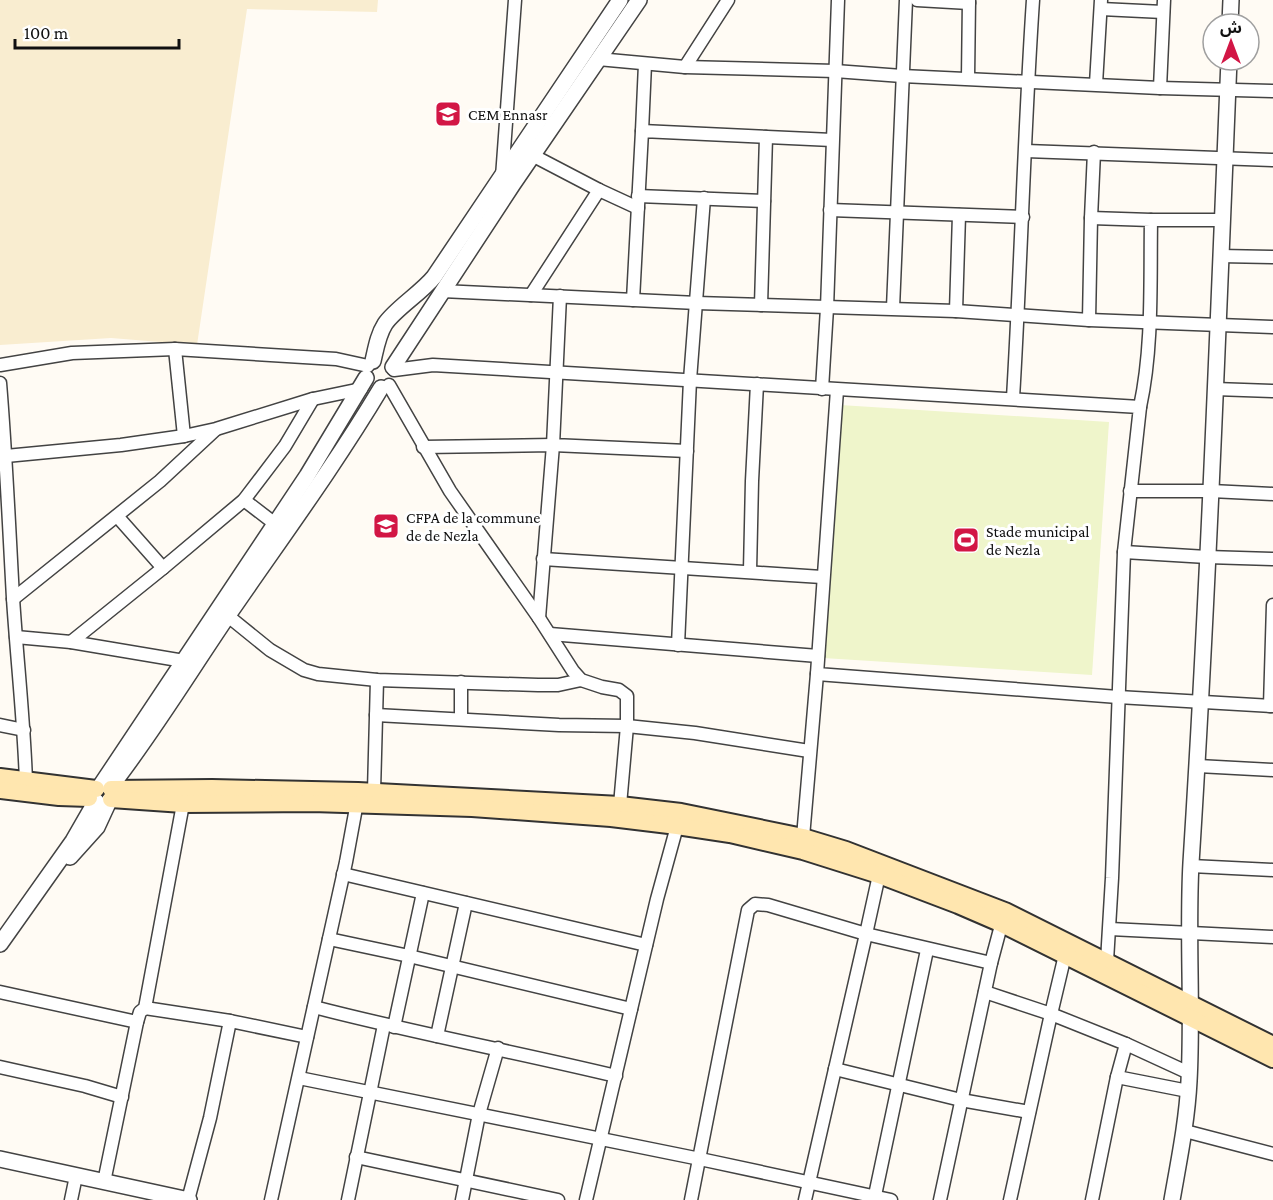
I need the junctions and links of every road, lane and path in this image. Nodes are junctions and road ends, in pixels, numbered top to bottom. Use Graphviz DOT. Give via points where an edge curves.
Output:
graph roads {
  1 [pos="515,0"];
  2 [pos="620,0"];
  3 [pos="639,0"];
  4 [pos="728,0"];
  5 [pos="838,0"];
  6 [pos="906,0"];
  7 [pos="917,0"];
  8 [pos="1033,0"];
  9 [pos="969,1"];
  10 [pos="1101,4"];
  11 [pos="1163,6"];
  12 [pos="598,59"];
  13 [pos="645,64"];
  14 [pos="685,67"];
  15 [pos="835,71"];
  16 [pos="1228,72"];
  17 [pos="902,76"];
  18 [pos="968,78"];
  19 [pos="1027,81"];
  20 [pos="1096,84"];
  21 [pos="1160,88"];
  22 [pos="1227,90"];
  23 [pos="1273,91"];
  24 [pos="642,131"];
  25 [pos="766,137"];
  26 [pos="832,140"];
  27 [pos="1026,151"];
  28 [pos="1094,152"];
  29 [pos="532,155"];
  30 [pos="1224,159"];
  31 [pos="1273,160"];
  32 [pos="502,178"];
  33 [pos="598,190"];
  34 [pos="704,198"];
  35 [pos="764,201"];
  36 [pos="638,202"];
  37 [pos="830,210"];
  38 [pos="896,213"];
  39 [pos="959,215"];
  40 [pos="1023,217"];
  41 [pos="1091,218"];
  42 [pos="1151,220"];
  43 [pos="1221,220"];
  44 [pos="1220,256"];
  45 [pos="1273,257"];
  46 [pos="442,291"];
  47 [pos="531,295"];
  48 [pos="560,296"];
  49 [pos="633,300"];
  50 [pos="697,303"];
  51 [pos="761,305"];
  52 [pos="827,308"];
  53 [pos="893,308"];
  54 [pos="956,311"];
  55 [pos="1018,316"];
  56 [pos="1089,320"];
  57 [pos="1149,321"];
  58 [pos="1218,325"];
  59 [pos="1273,327"];
  60 [pos="175,349"];
  61 [pos="3,365"];
  62 [pos="558,372"];
  63 [pos="367,373"];
  64 [pos="0,378"];
  65 [pos="389,378"];
  66 [pos="690,380"];
  67 [pos="0,383"];
  68 [pos="757,384"];
  69 [pos="822,389"];
  70 [pos="1215,389"];
  71 [pos="837,390"];
  72 [pos="1273,391"];
  73 [pos="1013,398"];
  74 [pos="313,399"];
  75 [pos="1140,407"];
  76 [pos="216,429"];
  77 [pos="184,436"];
  78 [pos="553,445"];
  79 [pos="423,447"];
  80 [pos="687,451"];
  81 [pos="6,456"];
  82 [pos="1130,491"];
  83 [pos="1211,491"];
  84 [pos="1273,494"];
  85 [pos="244,500"];
  86 [pos="117,516"];
  87 [pos="274,523"];
  88 [pos="1124,552"];
  89 [pos="1207,557"];
  90 [pos="543,559"];
  91 [pos="1273,559"];
  92 [pos="163,568"];
  93 [pos="682,568"];
  94 [pos="750,571"];
  95 [pos="822,577"];
  96 [pos="13,599"];
  97 [pos="1273,605"];
  98 [pos="228,616"];
  99 [pos="539,618"];
  100 [pos="550,634"];
  101 [pos="16,638"];
  102 [pos="71,642"];
  103 [pos="678,645"];
  104 [pos="818,656"];
  105 [pos="184,661"];
  106 [pos="817,674"];
  107 [pos="377,680"];
  108 [pos="581,680"];
  109 [pos="461,682"];
  110 [pos="1118,697"];
  111 [pos="1201,700"];
  112 [pos="1271,706"];
  113 [pos="376,715"];
  114 [pos="461,719"];
  115 [pos="0,725"];
  116 [pos="627,726"];
  117 [pos="24,730"];
  118 [pos="809,751"];
  119 [pos="1198,766"];
  120 [pos="1273,770"];
  121 [pos="0,777"];
  122 [pos="26,782"];
  123 [pos="0,790"];
  124 [pos="104,794"];
  125 [pos="363,796"];
  126 [pos="183,804"];
  127 [pos="620,805"];
  128 [pos="679,819"];
  129 [pos="803,837"];
  130 [pos="1191,866"];
  131 [pos="1273,870"];
  132 [pos="343,874"];
  133 [pos="879,875"];
  134 [pos="423,893"];
  135 [pos="466,903"];
  136 [pos="1003,918"];
  137 [pos="1110,930"];
  138 [pos="1189,933"];
  139 [pos="866,934"];
  140 [pos="1273,937"];
  141 [pos="329,939"];
  142 [pos="0,944"];
  143 [pos="646,945"];
  144 [pos="927,950"];
  145 [pos="1065,955"];
  146 [pos="409,956"];
  147 [pos="1107,961"];
  148 [pos="991,963"];
  149 [pos="452,967"];
  150 [pos="0,992"];
  151 [pos="985,992"];
  152 [pos="314,1007"];
  153 [pos="145,1008"];
  154 [pos="632,1009"];
  155 [pos="1190,1011"];
  156 [pos="1051,1014"];
  157 [pos="230,1021"];
  158 [pos="137,1022"];
  159 [pos="389,1026"];
  160 [pos="436,1036"];
  161 [pos="307,1037"];
  162 [pos="1126,1044"];
  163 [pos="1273,1045"];
  164 [pos="498,1048"];
  165 [pos="1273,1059"];
  166 [pos="0,1067"];
  167 [pos="835,1069"];
  168 [pos="1189,1073"];
  169 [pos="616,1076"];
  170 [pos="1117,1077"];
  171 [pos="299,1078"];
  172 [pos="899,1084"];
  173 [pos="369,1091"];
  174 [pos="1188,1091"];
  175 [pos="122,1097"];
  176 [pos="961,1100"];
  177 [pos="1029,1112"];
  178 [pos="479,1114"];
  179 [pos="1185,1131"];
  180 [pos="600,1138"];
  181 [pos="1273,1154"];
  182 [pos="356,1157"];
  183 [pos="0,1159"];
  184 [pos="700,1159"];
  185 [pos="76,1176"];
  186 [pos="466,1181"];
  187 [pos="104,1182"];
  188 [pos="809,1183"];
  189 [pos="874,1198"];
  190 [pos="71,1200"];
  191 [pos="188,1200"];
  192 [pos="271,1200"];
  193 [pos="348,1200"];
  194 [pos="462,1200"];
  195 [pos="558,1200"];
  196 [pos="586,1200"];
  197 [pos="691,1200"];
  198 [pos="805,1200"];
  199 [pos="891,1200"];
  200 [pos="940,1200"];
  201 [pos="1010,1200"];
  202 [pos="1092,1200"];
  203 [pos="1172,1200"];
  1 -- 32 [label="street"];
  2 -- 32 [label="street"];
  3 -- 12 [label="street"];
  4 -- 14 [label="street"];
  5 -- 15 [label="street"];
  6 -- 17 [label="street"];
  7 -- 9 [label="street"];
  8 -- 19 [label="street"];
  9 -- 18 [label="street"];
  10 -- 11 [label="street"];
  10 -- 20 [label="street"];
  11 -- 21 [label="street"];
  12 -- 13 [label="street"];
  12 -- 29 [label="street"];
  13 -- 14 [label="street"];
  13 -- 24 [label="street"];
  14 -- 15 [label="street"];
  15 -- 17 [label="street"];
  15 -- 26 [label="street"];
  16 -- 22 [label="street"];
  17 -- 18 [label="street"];
  17 -- 38 [label="street"];
  18 -- 19 [label="street"];
  19 -- 20 [label="street"];
  19 -- 27 [label="street"];
  20 -- 21 [label="street"];
  21 -- 22 [label="street"];
  22 -- 23 [label="street"];
  22 -- 30 [label="street"];
  24 -- 25 [label="street"];
  24 -- 36 [label="street"];
  25 -- 26 [label="street"];
  25 -- 35 [label="street"];
  26 -- 37 [label="street"];
  27 -- 28 [label="street"];
  27 -- 40 [label="street"];
  28 -- 30 [label="street"];
  28 -- 41 [label="street"];
  29 -- 33 [label="street"];
  29 -- 46 [label="street"];
  30 -- 31 [label="street"];
  30 -- 43 [label="street"];
  32 -- 63 [label="street" via="434,277 390,317"];
  33 -- 36 [label="street"];
  33 -- 47 [label="street"];
  34 -- 35 [label="street"];
  34 -- 36 [label="street"];
  34 -- 50 [label="street"];
  35 -- 51 [label="street"];
  36 -- 49 [label="street"];
  37 -- 38 [label="street"];
  37 -- 52 [label="street"];
  38 -- 39 [label="street"];
  38 -- 53 [label="street"];
  39 -- 40 [label="street"];
  39 -- 54 [label="street"];
  40 -- 55 [label="street"];
  41 -- 42 [label="street"];
  41 -- 56 [label="street"];
  42 -- 43 [label="street"];
  42 -- 57 [label="street"];
  43 -- 44 [label="street"];
  44 -- 45 [label="street"];
  44 -- 58 [label="street"];
  46 -- 47 [label="street"];
  46 -- 65 [label="street"];
  47 -- 48 [label="street"];
  48 -- 49 [label="street"];
  48 -- 62 [label="street"];
  49 -- 50 [label="street"];
  50 -- 51 [label="street"];
  50 -- 66 [label="street"];
  51 -- 52 [label="street"];
  52 -- 53 [label="street"];
  52 -- 69 [label="street"];
  53 -- 54 [label="street"];
  54 -- 55 [label="street"];
  55 -- 56 [label="street"];
  55 -- 73 [label="street"];
  56 -- 57 [label="street"];
  57 -- 58 [label="street"];
  57 -- 75 [label="street"];
  58 -- 59 [label="street"];
  58 -- 70 [label="street"];
  60 -- 61 [label="street" via="72,353"];
  60 -- 63 [label="street" via="336,359"];
  60 -- 77 [label="street"];
  61 -- 64 [label="street"];
  62 -- 65 [label="street" via="433,365"];
  62 -- 66 [label="street"];
  62 -- 78 [label="street"];
  63 -- 65 [label="street" via="370,384"];
  63 -- 65 [label="street" via="387,360"];
  63 -- 74 [label="street"];
  63 -- 87 [label="street" via="307,476"];
  65 -- 79 [label="street"];
  65 -- 98 [label="street"];
  66 -- 68 [label="street"];
  66 -- 80 [label="street"];
  67 -- 81 [label="street"];
  68 -- 69 [label="street"];
  68 -- 94 [label="street"];
  69 -- 71 [label="street"];
  70 -- 72 [label="street"];
  70 -- 83 [label="street"];
  71 -- 73 [label="street"];
  71 -- 95 [label="street"];
  73 -- 75 [label="street"];
  74 -- 76 [label="street"];
  74 -- 85 [label="street" via="285,446"];
  75 -- 82 [label="street"];
  76 -- 77 [label="street"];
  76 -- 86 [label="street"];
  77 -- 81 [label="street"];
  78 -- 79 [label="street"];
  78 -- 80 [label="street"];
  78 -- 90 [label="street"];
  79 -- 99 [label="street" via="483,541"];
  80 -- 93 [label="street"];
  81 -- 96 [label="street"];
  82 -- 83 [label="street"];
  82 -- 88 [label="street"];
  83 -- 84 [label="street"];
  83 -- 89 [label="street"];
  85 -- 87 [label="street"];
  85 -- 92 [label="street"];
  86 -- 92 [label="street"];
  86 -- 96 [label="street"];
  87 -- 105 [label="street"];
  88 -- 89 [label="street"];
  88 -- 110 [label="street"];
  89 -- 91 [label="street"];
  89 -- 111 [label="street"];
  90 -- 93 [label="street"];
  90 -- 99 [label="street"];
  92 -- 102 [label="street"];
  93 -- 94 [label="street"];
  93 -- 103 [label="street"];
  94 -- 95 [label="street"];
  95 -- 104 [label="street"];
  96 -- 101 [label="street"];
  97 -- 112 [label="street"];
  98 -- 107 [label="street" via="270,650 304,670"];
  98 -- 124 [label="street" via="144,743"];
  99 -- 100 [label="street"];
  100 -- 103 [label="street"];
  100 -- 108 [label="street"];
  101 -- 102 [label="street"];
  101 -- 117 [label="street"];
  102 -- 105 [label="street"];
  103 -- 104 [label="street"];
  104 -- 106 [label="street"];
  105 -- 124 [label="street"];
  106 -- 110 [label="street"];
  106 -- 118 [label="street"];
  107 -- 109 [label="street"];
  107 -- 113 [label="street"];
  108 -- 109 [label="street" via="558,685"];
  108 -- 116 [label="street" via="624,693 628,700"];
  109 -- 114 [label="street"];
  110 -- 111 [label="street"];
  110 -- 137 [label="street"];
  111 -- 112 [label="street"];
  111 -- 119 [label="street"];
  113 -- 114 [label="street"];
  113 -- 125 [label="street"];
  114 -- 116 [label="street"];
  115 -- 117 [label="street"];
  116 -- 118 [label="street"];
  116 -- 127 [label="street"];
  117 -- 122 [label="street"];
  118 -- 129 [label="street"];
  119 -- 120 [label="street"];
  119 -- 130 [label="street"];
  121 -- 122 [label="main road"];
  122 -- 124 [label="main road"];
  123 -- 124 [label="main road" via="58,797"];
  124 -- 125 [label="main road" via="212,788"];
  124 -- 126 [label="main road"];
  124 -- 142 [label="street"];
  125 -- 126 [label="main road" via="301,803"];
  125 -- 127 [label="main road"];
  125 -- 128 [label="main road" via="472,808"];
  125 -- 132 [label="street"];
  126 -- 153 [label="street"];
  127 -- 128 [label="main road"];
  128 -- 129 [label="main road"];
  128 -- 133 [label="main road"];
  128 -- 143 [label="street"];
  129 -- 136 [label="main road" via="846,850"];
  130 -- 131 [label="street"];
  130 -- 138 [label="street"];
  132 -- 134 [label="street"];
  132 -- 141 [label="street"];
  133 -- 136 [label="main road"];
  133 -- 139 [label="street"];
  134 -- 135 [label="street"];
  134 -- 146 [label="street"];
  135 -- 143 [label="street"];
  135 -- 149 [label="street"];
  136 -- 145 [label="main road"];
  136 -- 147 [label="main road"];
  136 -- 148 [label="street"];
  137 -- 138 [label="street"];
  137 -- 147 [label="street"];
  138 -- 140 [label="street"];
  138 -- 155 [label="street"];
  139 -- 144 [label="street"];
  139 -- 167 [label="street"];
  139 -- 184 [label="street" via="768,905 755,904 748,910"];
  141 -- 146 [label="street"];
  141 -- 152 [label="street"];
  143 -- 154 [label="street"];
  144 -- 148 [label="street"];
  144 -- 172 [label="street"];
  145 -- 155 [label="main road"];
  145 -- 156 [label="street"];
  146 -- 149 [label="street"];
  146 -- 159 [label="street"];
  147 -- 155 [label="main road"];
  148 -- 151 [label="street"];
  149 -- 154 [label="street"];
  149 -- 160 [label="street"];
  150 -- 158 [label="street"];
  151 -- 156 [label="street"];
  151 -- 176 [label="street"];
  152 -- 159 [label="street"];
  152 -- 161 [label="street"];
  153 -- 157 [label="street"];
  153 -- 158 [label="street"];
  154 -- 169 [label="street"];
  155 -- 163 [label="main road"];
  155 -- 165 [label="main road"];
  155 -- 168 [label="street"];
  156 -- 162 [label="street"];
  156 -- 177 [label="street"];
  157 -- 161 [label="street"];
  157 -- 191 [label="street"];
  158 -- 175 [label="street"];
  159 -- 160 [label="street"];
  159 -- 173 [label="street"];
  160 -- 164 [label="street"];
  161 -- 171 [label="street"];
  162 -- 168 [label="street"];
  162 -- 170 [label="street"];
  164 -- 169 [label="street"];
  164 -- 178 [label="street"];
  166 -- 175 [label="street"];
  167 -- 172 [label="street"];
  167 -- 188 [label="street"];
  168 -- 174 [label="street"];
  169 -- 180 [label="street"];
  170 -- 174 [label="street"];
  170 -- 202 [label="street"];
  171 -- 173 [label="street"];
  171 -- 192 [label="street"];
  172 -- 176 [label="street"];
  172 -- 189 [label="street"];
  173 -- 178 [label="street"];
  173 -- 182 [label="street"];
  174 -- 179 [label="street"];
  175 -- 187 [label="street"];
  176 -- 177 [label="street"];
  176 -- 200 [label="street"];
  177 -- 201 [label="street"];
  178 -- 180 [label="street"];
  178 -- 186 [label="street"];
  179 -- 181 [label="street"];
  179 -- 203 [label="street"];
  180 -- 184 [label="street"];
  180 -- 196 [label="street"];
  182 -- 186 [label="street"];
  182 -- 193 [label="street"];
  183 -- 185 [label="street"];
  184 -- 188 [label="street"];
  184 -- 197 [label="street"];
  185 -- 187 [label="street"];
  185 -- 190 [label="street"];
  186 -- 194 [label="street"];
  186 -- 195 [label="street"];
  187 -- 191 [label="street"];
  188 -- 189 [label="street"];
  188 -- 198 [label="street"];
  189 -- 199 [label="street"];
}
